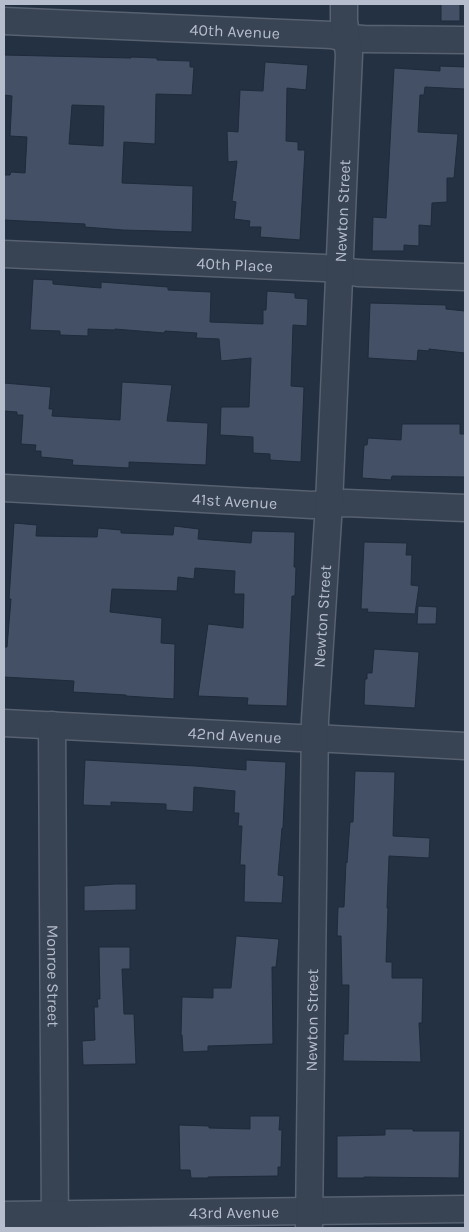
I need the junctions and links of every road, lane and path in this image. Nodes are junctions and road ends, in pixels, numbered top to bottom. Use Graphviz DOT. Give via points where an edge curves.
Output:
graph roads {
  1 [pos="344,4"];
  2 [pos="4,21"];
  3 [pos="346,38"];
  4 [pos="465,40"];
  5 [pos="4,254"];
  6 [pos="340,270"];
  7 [pos="465,277"];
  8 [pos="4,488"];
  9 [pos="329,504"];
  10 [pos="465,508"];
  11 [pos="4,723"];
  12 [pos="52,725"];
  13 [pos="314,738"];
  14 [pos="465,746"];
  15 [pos="465,1209"];
  16 [pos="4,1215"];
  17 [pos="309,1220"];
  18 [pos="55,1221"];
  1 -- 3 [label="street, Newton Street"];
  2 -- 3 [label="street, 40th Avenue"];
  3 -- 4 [label="street, 40th Avenue"];
  3 -- 6 [label="street, Newton Street" via="349,54"];
  5 -- 6 [label="street, 40th Place"];
  6 -- 7 [label="street, 40th Place"];
  6 -- 9 [label="street, Newton Street"];
  8 -- 9 [label="street, 41st Avenue"];
  9 -- 10 [label="street, 41st Avenue"];
  9 -- 13 [label="street, Newton Street"];
  11 -- 12 [label="street, 42nd Avenue"];
  12 -- 13 [label="street, 42nd Avenue"];
  12 -- 18 [label="street, Monroe Street"];
  13 -- 14 [label="street, 42nd Avenue"];
  13 -- 17 [label="street, Newton Street"];
  15 -- 17 [label="street, 43rd Avenue"];
  16 -- 18 [label="street, 43rd Avenue"];
  17 -- 18 [label="street, 43rd Avenue"];
}
